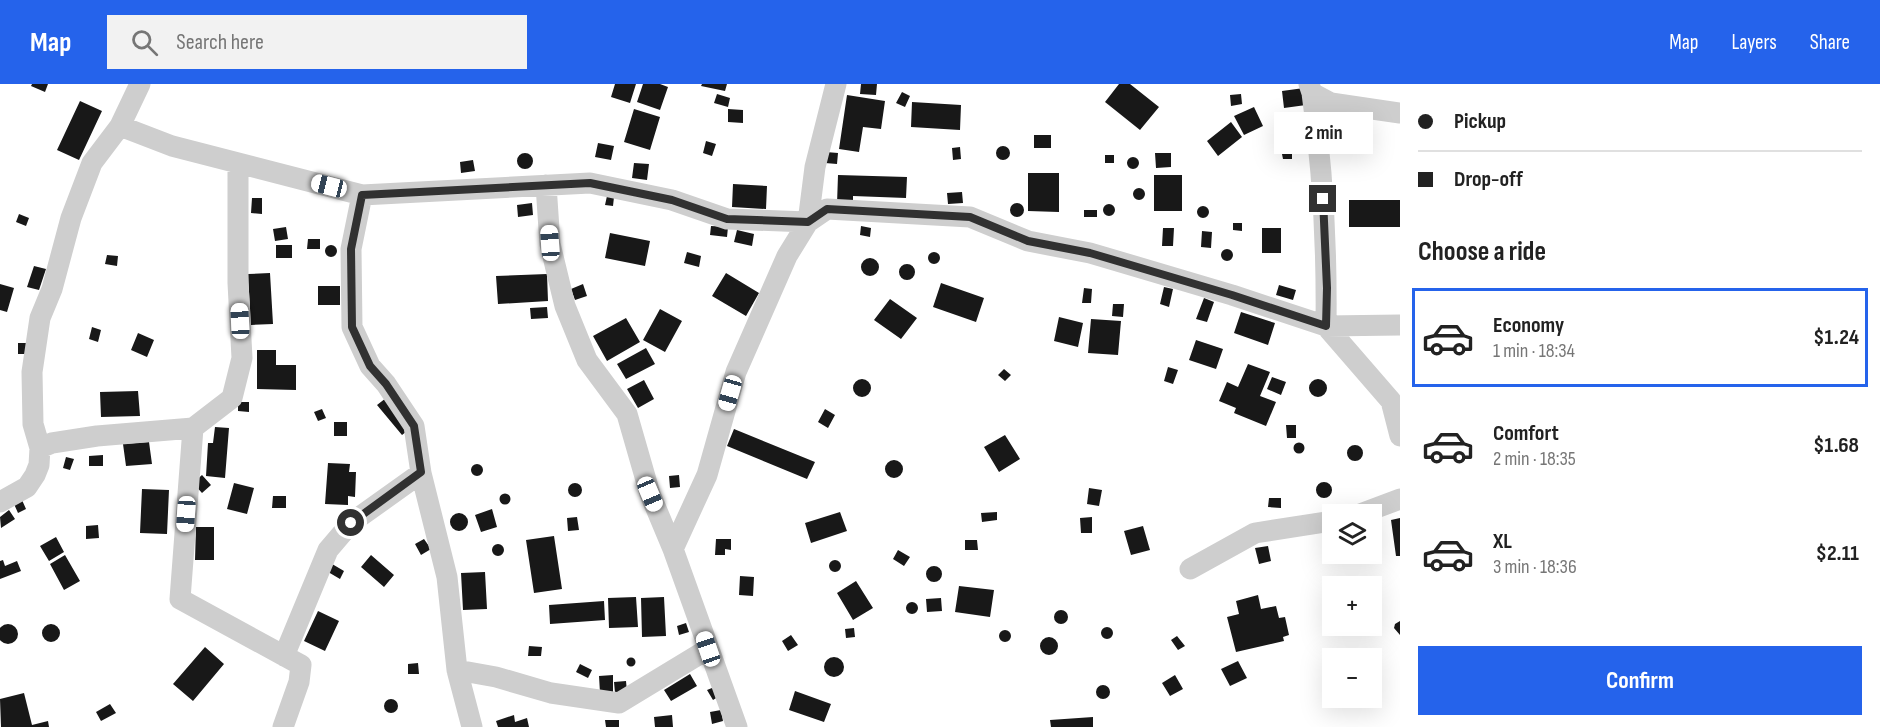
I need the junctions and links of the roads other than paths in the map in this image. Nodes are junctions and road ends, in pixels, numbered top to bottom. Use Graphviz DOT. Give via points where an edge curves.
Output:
graph roads {
  1 [pos="140,84"];
  2 [pos="836,84"];
  3 [pos="1311,88"];
  4 [pos="1400,114"];
  5 [pos="120,126"];
  6 [pos="238,164"];
  7 [pos="546,185"];
  8 [pos="362,195"];
  9 [pos="808,222"];
  10 [pos="1400,325"];
  11 [pos="1326,326"];
  12 [pos="193,428"];
  13 [pos="1400,436"];
  14 [pos="40,448"];
  15 [pos="421,472"];
  16 [pos="1400,499"];
  17 [pos="0,502"];
  18 [pos="1382,506"];
  19 [pos="1322,523"];
  20 [pos="673,549"];
  21 [pos="1190,569"];
  22 [pos="708,649"];
  23 [pos="284,656"];
  24 [pos="458,670"];
  25 [pos="283,727"];
  26 [pos="472,727"];
  27 [pos="737,727"];
  1 -- 5 [label="street"];
  2 -- 9 [label="street" via="814,167"];
  3 -- 4 [label="street" via="1331,103"];
  3 -- 11 [label="street" via="1321,155"];
  5 -- 6 [label="street" via="172,146"];
  5 -- 14 [label="street" via="92,163 40,318 32,372 33,424"];
  6 -- 8 [label="street"];
  6 -- 12 [label="street" via="242,358 232,398"];
  7 -- 8 [label="street"];
  7 -- 9 [label="street" via="590,183 672,200 727,219"];
  7 -- 20 [label="street" via="550,243 565,306 587,360 627,414 650,494"];
  8 -- 15 [label="street" via="351,249 352,327 370,366 414,426"];
  9 -- 11 [label="street" via="827,209 970,217 1028,241 1090,253"];
  9 -- 20 [label="street" via="787,256 736,372 707,475"];
  10 -- 11 [label="street"];
  11 -- 13 [label="street" via="1391,401"];
  12 -- 14 [label="street" via="97,436"];
  12 -- 23 [label="street" via="180,599"];
  14 -- 17 [label="street" via="39,465 27,487"];
  15 -- 23 [label="street" via="351,523 328,550"];
  15 -- 24 [label="street" via="447,577"];
  16 -- 18 [label="street"];
  19 -- 21 [label="street" via="1255,534"];
  20 -- 22 [label="street"];
  22 -- 24 [label="street" via="619,704 551,693"];
  22 -- 27 [label="street"];
  23 -- 25 [label="street" via="302,665"];
  24 -- 26 [label="street"];
}
